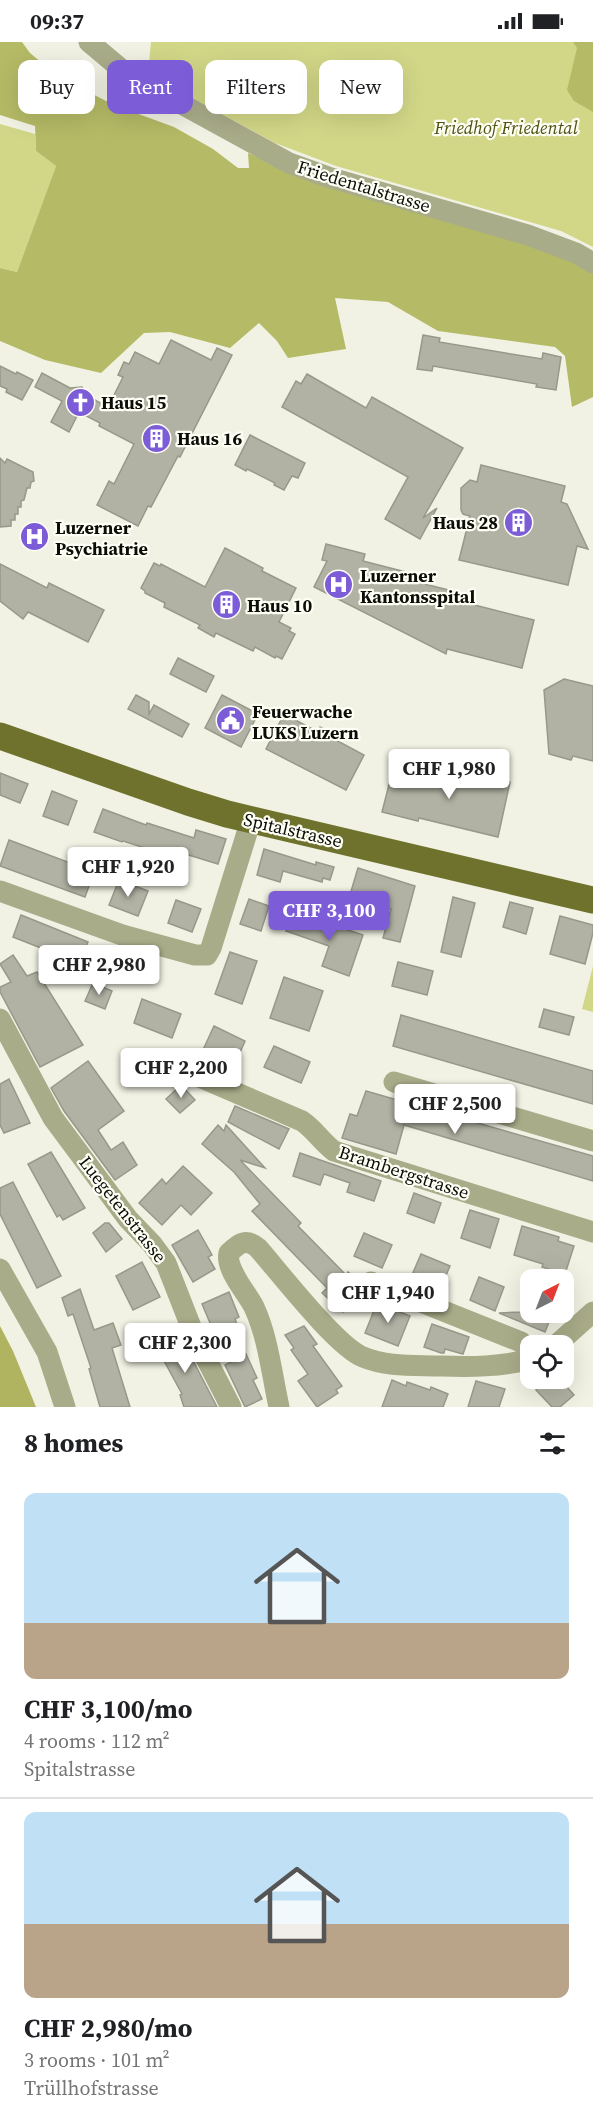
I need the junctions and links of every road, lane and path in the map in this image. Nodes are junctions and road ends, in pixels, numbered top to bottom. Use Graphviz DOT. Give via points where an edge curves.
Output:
graph roads {
  1 [pos="88,42"];
  2 [pos="593,263"];
  3 [pos="0,736"];
  4 [pos="251,820"];
  5 [pos="0,891"];
  6 [pos="593,900"];
  7 [pos="0,1019"];
  8 [pos="195,1075"];
  9 [pos="393,1082"];
  10 [pos="593,1141"];
  11 [pos="593,1232"];
  12 [pos="0,1269"];
  13 [pos="371,1282"];
  14 [pos="593,1312"];
  15 [pos="567,1335"];
  16 [pos="520,1342"];
  17 [pos="520,1362"];
  18 [pos="65,1407"];
  19 [pos="231,1407"];
  20 [pos="279,1407"];
  1 -- 2 [label="street, Friedentalstrasse" via="127,74 289,163 528,235"];
  3 -- 4 [label="main road, Spitalstrasse"];
  4 -- 5 [label="street" via="207,955 122,935"];
  4 -- 6 [label="main road, Spitalstrasse"];
  7 -- 19 [label="street, Luegetenstrasse" via="53,1118 128,1220 166,1263 195,1337"];
  8 -- 11 [label="street, Brambergstrasse" via="302,1121 334,1151"];
  9 -- 10 [label="street"];
  12 -- 18 [label="street" via="47,1352"];
  13 -- 16 [label="street"];
  14 -- 15 [label="street"];
  17 -- 20 [label="street" via="463,1366 387,1364 361,1357 332,1333 258,1248 240,1243 229,1253 229,1264 255,1309"];
}
